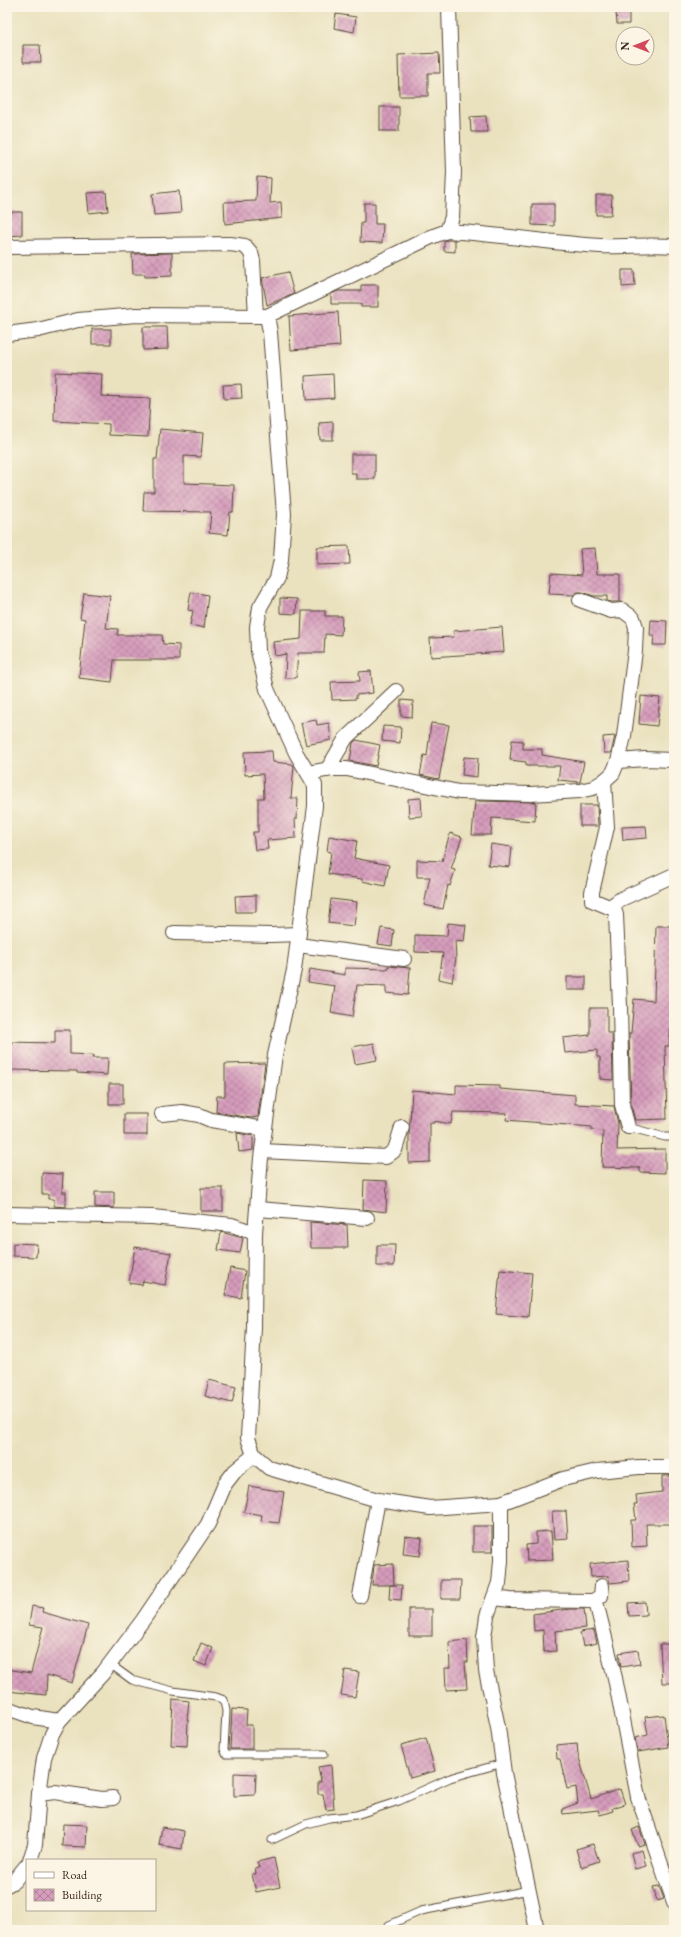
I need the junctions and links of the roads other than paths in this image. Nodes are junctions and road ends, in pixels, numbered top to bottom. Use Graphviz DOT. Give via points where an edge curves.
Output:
graph roads {
  1 [pos="449,7"];
  2 [pos="447,231"];
  3 [pos="674,246"];
  4 [pos="7,247"];
  5 [pos="261,316"];
  6 [pos="7,334"];
  7 [pos="580,600"];
  8 [pos="396,691"];
  9 [pos="674,760"];
  10 [pos="618,761"];
  11 [pos="327,770"];
  12 [pos="308,773"];
  13 [pos="604,781"];
  14 [pos="674,875"];
  15 [pos="610,907"];
  16 [pos="174,933"];
  17 [pos="298,939"];
  18 [pos="404,959"];
  19 [pos="162,1114"];
  20 [pos="402,1127"];
  21 [pos="628,1127"];
  22 [pos="265,1129"];
  23 [pos="674,1137"];
  24 [pos="262,1151"];
  25 [pos="258,1209"];
  26 [pos="7,1214"];
  27 [pos="367,1218"];
  28 [pos="255,1233"];
  29 [pos="254,1455"];
  30 [pos="674,1467"];
  31 [pos="378,1500"];
  32 [pos="501,1503"];
  33 [pos="602,1586"];
  34 [pos="360,1596"];
  35 [pos="494,1598"];
  36 [pos="593,1601"];
  37 [pos="110,1664"];
  38 [pos="7,1708"];
  39 [pos="59,1721"];
  40 [pos="324,1754"];
  41 [pos="503,1763"];
  42 [pos="39,1794"];
  43 [pos="113,1798"];
  44 [pos="272,1840"];
  45 [pos="30,1859"];
  46 [pos="26,1866"];
  47 [pos="7,1885"];
  48 [pos="529,1890"];
  49 [pos="674,1902"];
  50 [pos="389,1925"];
  51 [pos="537,1930"];
  1 -- 2 [label="street" via="454,172 452,217"];
  2 -- 3 [label="street" via="602,246"];
  2 -- 5 [label="street"];
  4 -- 5 [label="street" via="196,244 245,246 253,261"];
  5 -- 6 [label="street" via="136,315 78,320 38,330"];
  5 -- 12 [label="street" via="270,332 284,514 281,560 277,578 260,607 257,627 258,651 267,689 296,753"];
  7 -- 10 [label="street" via="611,611 622,610 633,618 636,627 631,690"];
  8 -- 11 [label="street" via="346,738"];
  9 -- 10 [label="street"];
  10 -- 13 [label="street"];
  11 -- 12 [label="street"];
  11 -- 13 [label="street" via="347,769 459,792 547,793 593,788"];
  12 -- 17 [label="street" via="315,785 315,806"];
  13 -- 15 [label="street" via="607,827 592,900"];
  14 -- 15 [label="street" via="621,899"];
  15 -- 21 [label="street" via="616,915 622,1105"];
  16 -- 17 [label="street" via="271,935"];
  17 -- 18 [label="street"];
  17 -- 22 [label="street" via="294,970 275,1055"];
  19 -- 22 [label="street" via="182,1112"];
  20 -- 24 [label="street" via="394,1150 386,1157"];
  21 -- 23 [label="lane" via="641,1132"];
  22 -- 24 [label="street"];
  24 -- 25 [label="street"];
  25 -- 27 [label="street"];
  25 -- 28 [label="street"];
  26 -- 28 [label="street" via="152,1217 232,1225"];
  28 -- 29 [label="street" via="254,1327 248,1438"];
  29 -- 31 [label="street" via="269,1468"];
  29 -- 37 [label="street" via="235,1471 225,1484 208,1524"];
  30 -- 32 [label="street" via="639,1466 597,1471 563,1479"];
  31 -- 32 [label="street" via="430,1508"];
  31 -- 34 [label="street"];
  32 -- 35 [label="street" via="501,1561 499,1583"];
  33 -- 36 [label="street" via="601,1596"];
  35 -- 36 [label="street" via="524,1601"];
  35 -- 41 [label="street" via="487,1616 484,1637 486,1671"];
  36 -- 49 [label="street" via="597,1606 613,1671 638,1797"];
  37 -- 39 [label="street"];
  37 -- 40 [label="lane" via="132,1680 173,1691 224,1700 226,1754"];
  38 -- 39 [label="street" via="33,1717"];
  39 -- 42 [label="street" via="44,1758"];
  41 -- 44 [label="lane" via="450,1778 399,1801 356,1815 306,1824"];
  41 -- 48 [label="street"];
  42 -- 43 [label="street" via="61,1792 102,1799"];
  42 -- 45 [label="street" via="35,1845"];
  46 -- 47 [label="street" via="14,1881"];
  48 -- 50 [label="lane" via="421,1911"];
  48 -- 51 [label="street"];
}
